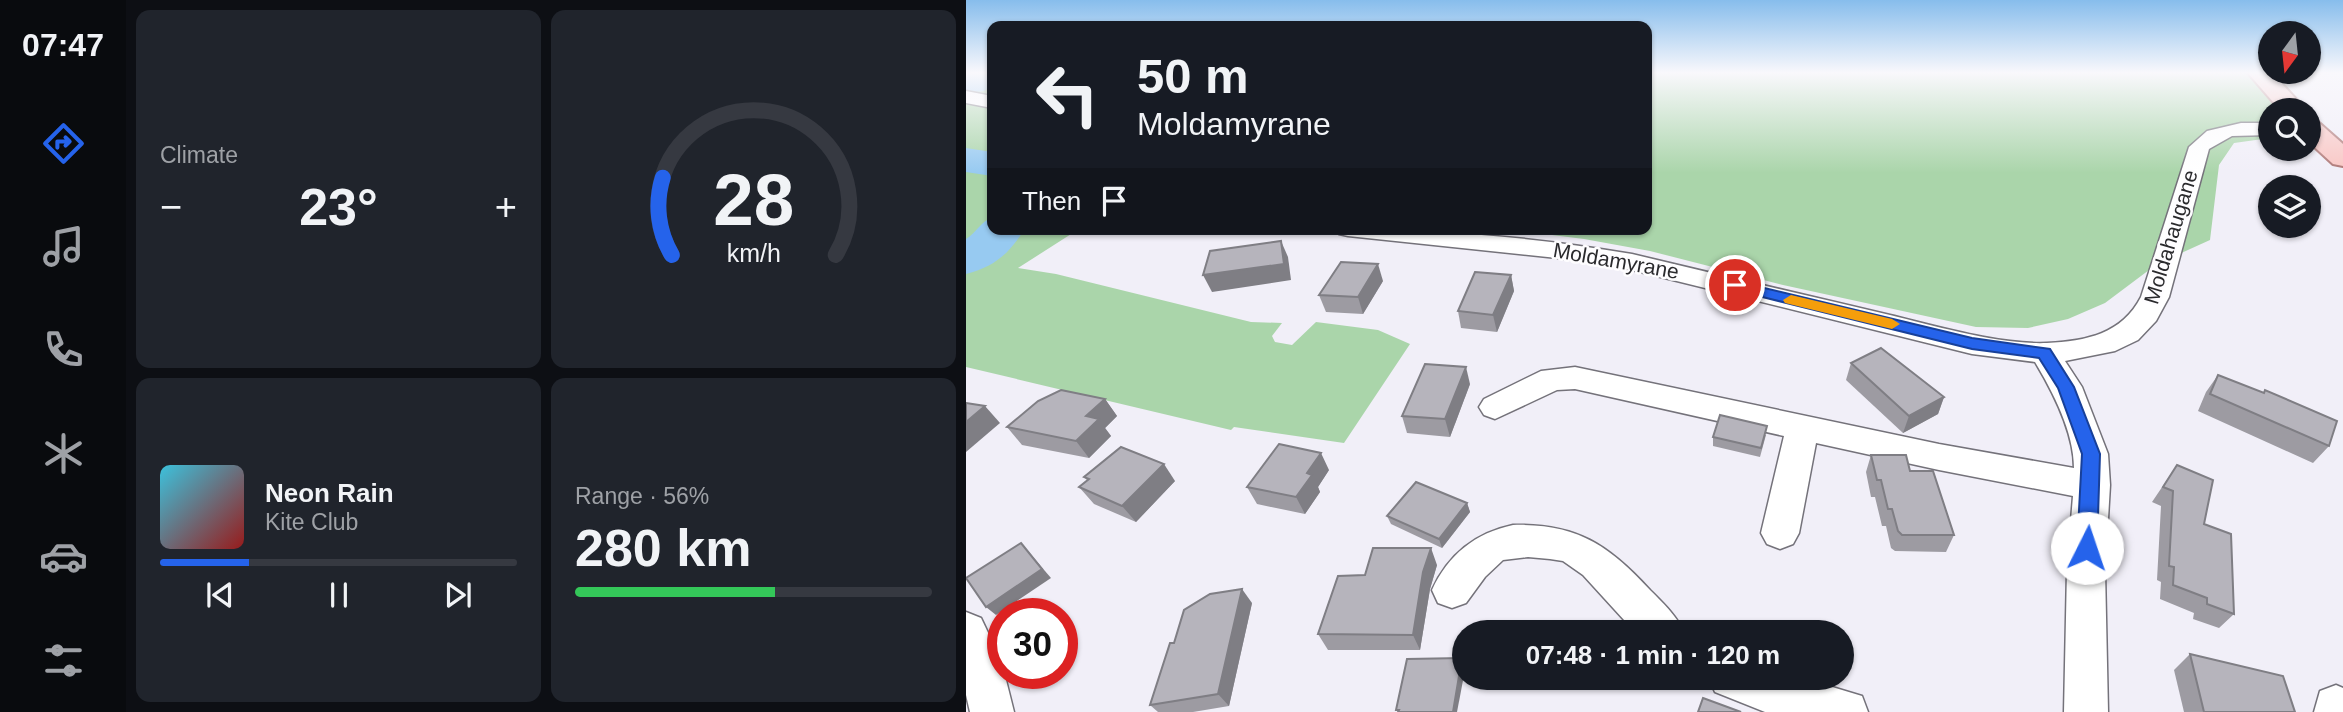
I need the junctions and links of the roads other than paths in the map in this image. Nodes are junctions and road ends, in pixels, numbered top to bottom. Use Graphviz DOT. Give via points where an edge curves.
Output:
graph roads {
  1 [pos="2258,130"];
  2 [pos="2321,139"];
  3 [pos="2343,158"];
  4 [pos="1405,235"];
  5 [pos="2044,353"];
  6 [pos="1495,407"];
  7 [pos="1802,428"];
  8 [pos="2092,485"];
  9 [pos="1780,533"];
  10 [pos="1452,590"];
  11 [pos="1651,620"];
  12 [pos="966,632"];
  13 [pos="1765,690"];
  14 [pos="992,712"];
  15 [pos="1846,712"];
  16 [pos="2087,712"];
  1 -- 5 [label="street, Moldahaugane" via="2225,131 2199,148 2146,315 2128,333 2105,344"];
  2 -- 3 [label="main road"];
  4 -- 5 [label="street, Moldamyrane" via="1632,262 1972,344"];
  5 -- 8 [label="street" via="2066,387 2082,425 2091,454"];
  6 -- 7 [label="street" via="1552,379 1575,378"];
  7 -- 8 [label="street"];
  7 -- 9 [label="street"];
  8 -- 16 [label="street" via="2085,570"];
  10 -- 11 [label="street" via="1482,552 1499,542 1525,539 1562,544 1585,554"];
  12 -- 14 [label="street" via="980,660"];
  13 -- 15 [label="street"];
}
